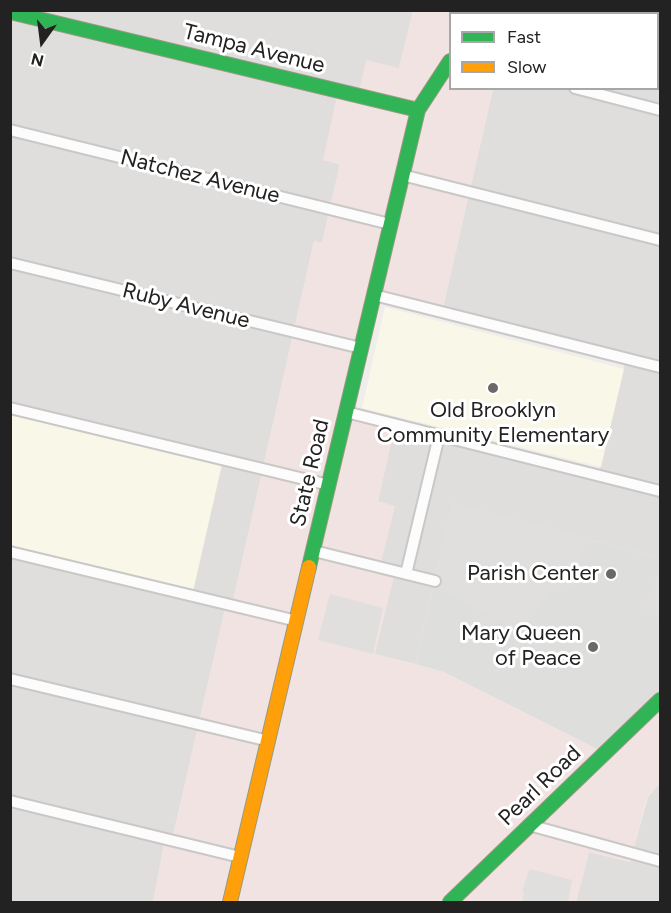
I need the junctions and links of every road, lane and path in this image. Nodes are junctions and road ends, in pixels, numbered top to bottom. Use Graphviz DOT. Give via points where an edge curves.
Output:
graph roads {
  1 [pos="10,12"];
  2 [pos="449,63"];
  3 [pos="583,90"];
  4 [pos="418,110"];
  5 [pos="660,110"];
  6 [pos="10,130"];
  7 [pos="402,175"];
  8 [pos="390,224"];
  9 [pos="660,240"];
  10 [pos="10,263"];
  11 [pos="374,295"];
  12 [pos="362,348"];
  13 [pos="660,367"];
  14 [pos="10,408"];
  15 [pos="346,412"];
  16 [pos="439,436"];
  17 [pos="329,485"];
  18 [pos="660,491"];
  19 [pos="314,551"];
  20 [pos="10,552"];
  21 [pos="406,574"];
  22 [pos="435,581"];
  23 [pos="297,621"];
  24 [pos="10,679"];
  25 [pos="660,700"];
  26 [pos="269,741"];
  27 [pos="10,801"];
  28 [pos="529,825"];
  29 [pos="240,857"];
  30 [pos="660,861"];
  31 [pos="230,903"];
  32 [pos="450,903"];
  1 -- 4 [label="main road, Tampa Avenue"];
  2 -- 4 [label="main road, State Road"];
  3 -- 5 [label="street"];
  4 -- 7 [label="main road, State Road"];
  6 -- 8 [label="street, Natchez Avenue"];
  7 -- 8 [label="main road, State Road"];
  7 -- 9 [label="street"];
  8 -- 11 [label="main road, State Road"];
  10 -- 12 [label="street, Ruby Avenue"];
  11 -- 12 [label="main road, State Road"];
  11 -- 13 [label="street"];
  12 -- 15 [label="main road, State Road"];
  14 -- 17 [label="street"];
  15 -- 16 [label="street"];
  15 -- 17 [label="main road, State Road"];
  16 -- 18 [label="street"];
  16 -- 21 [label="street"];
  17 -- 19 [label="main road, State Road"];
  19 -- 21 [label="street"];
  19 -- 23 [label="main road, State Road"];
  20 -- 23 [label="street"];
  21 -- 22 [label="street"];
  23 -- 26 [label="main road, State Road"];
  24 -- 26 [label="street"];
  25 -- 28 [label="main road, Pearl Road"];
  26 -- 29 [label="main road, State Road"];
  27 -- 29 [label="street"];
  28 -- 30 [label="street"];
  28 -- 32 [label="main road, Pearl Road"];
  29 -- 31 [label="main road, State Road"];
}
